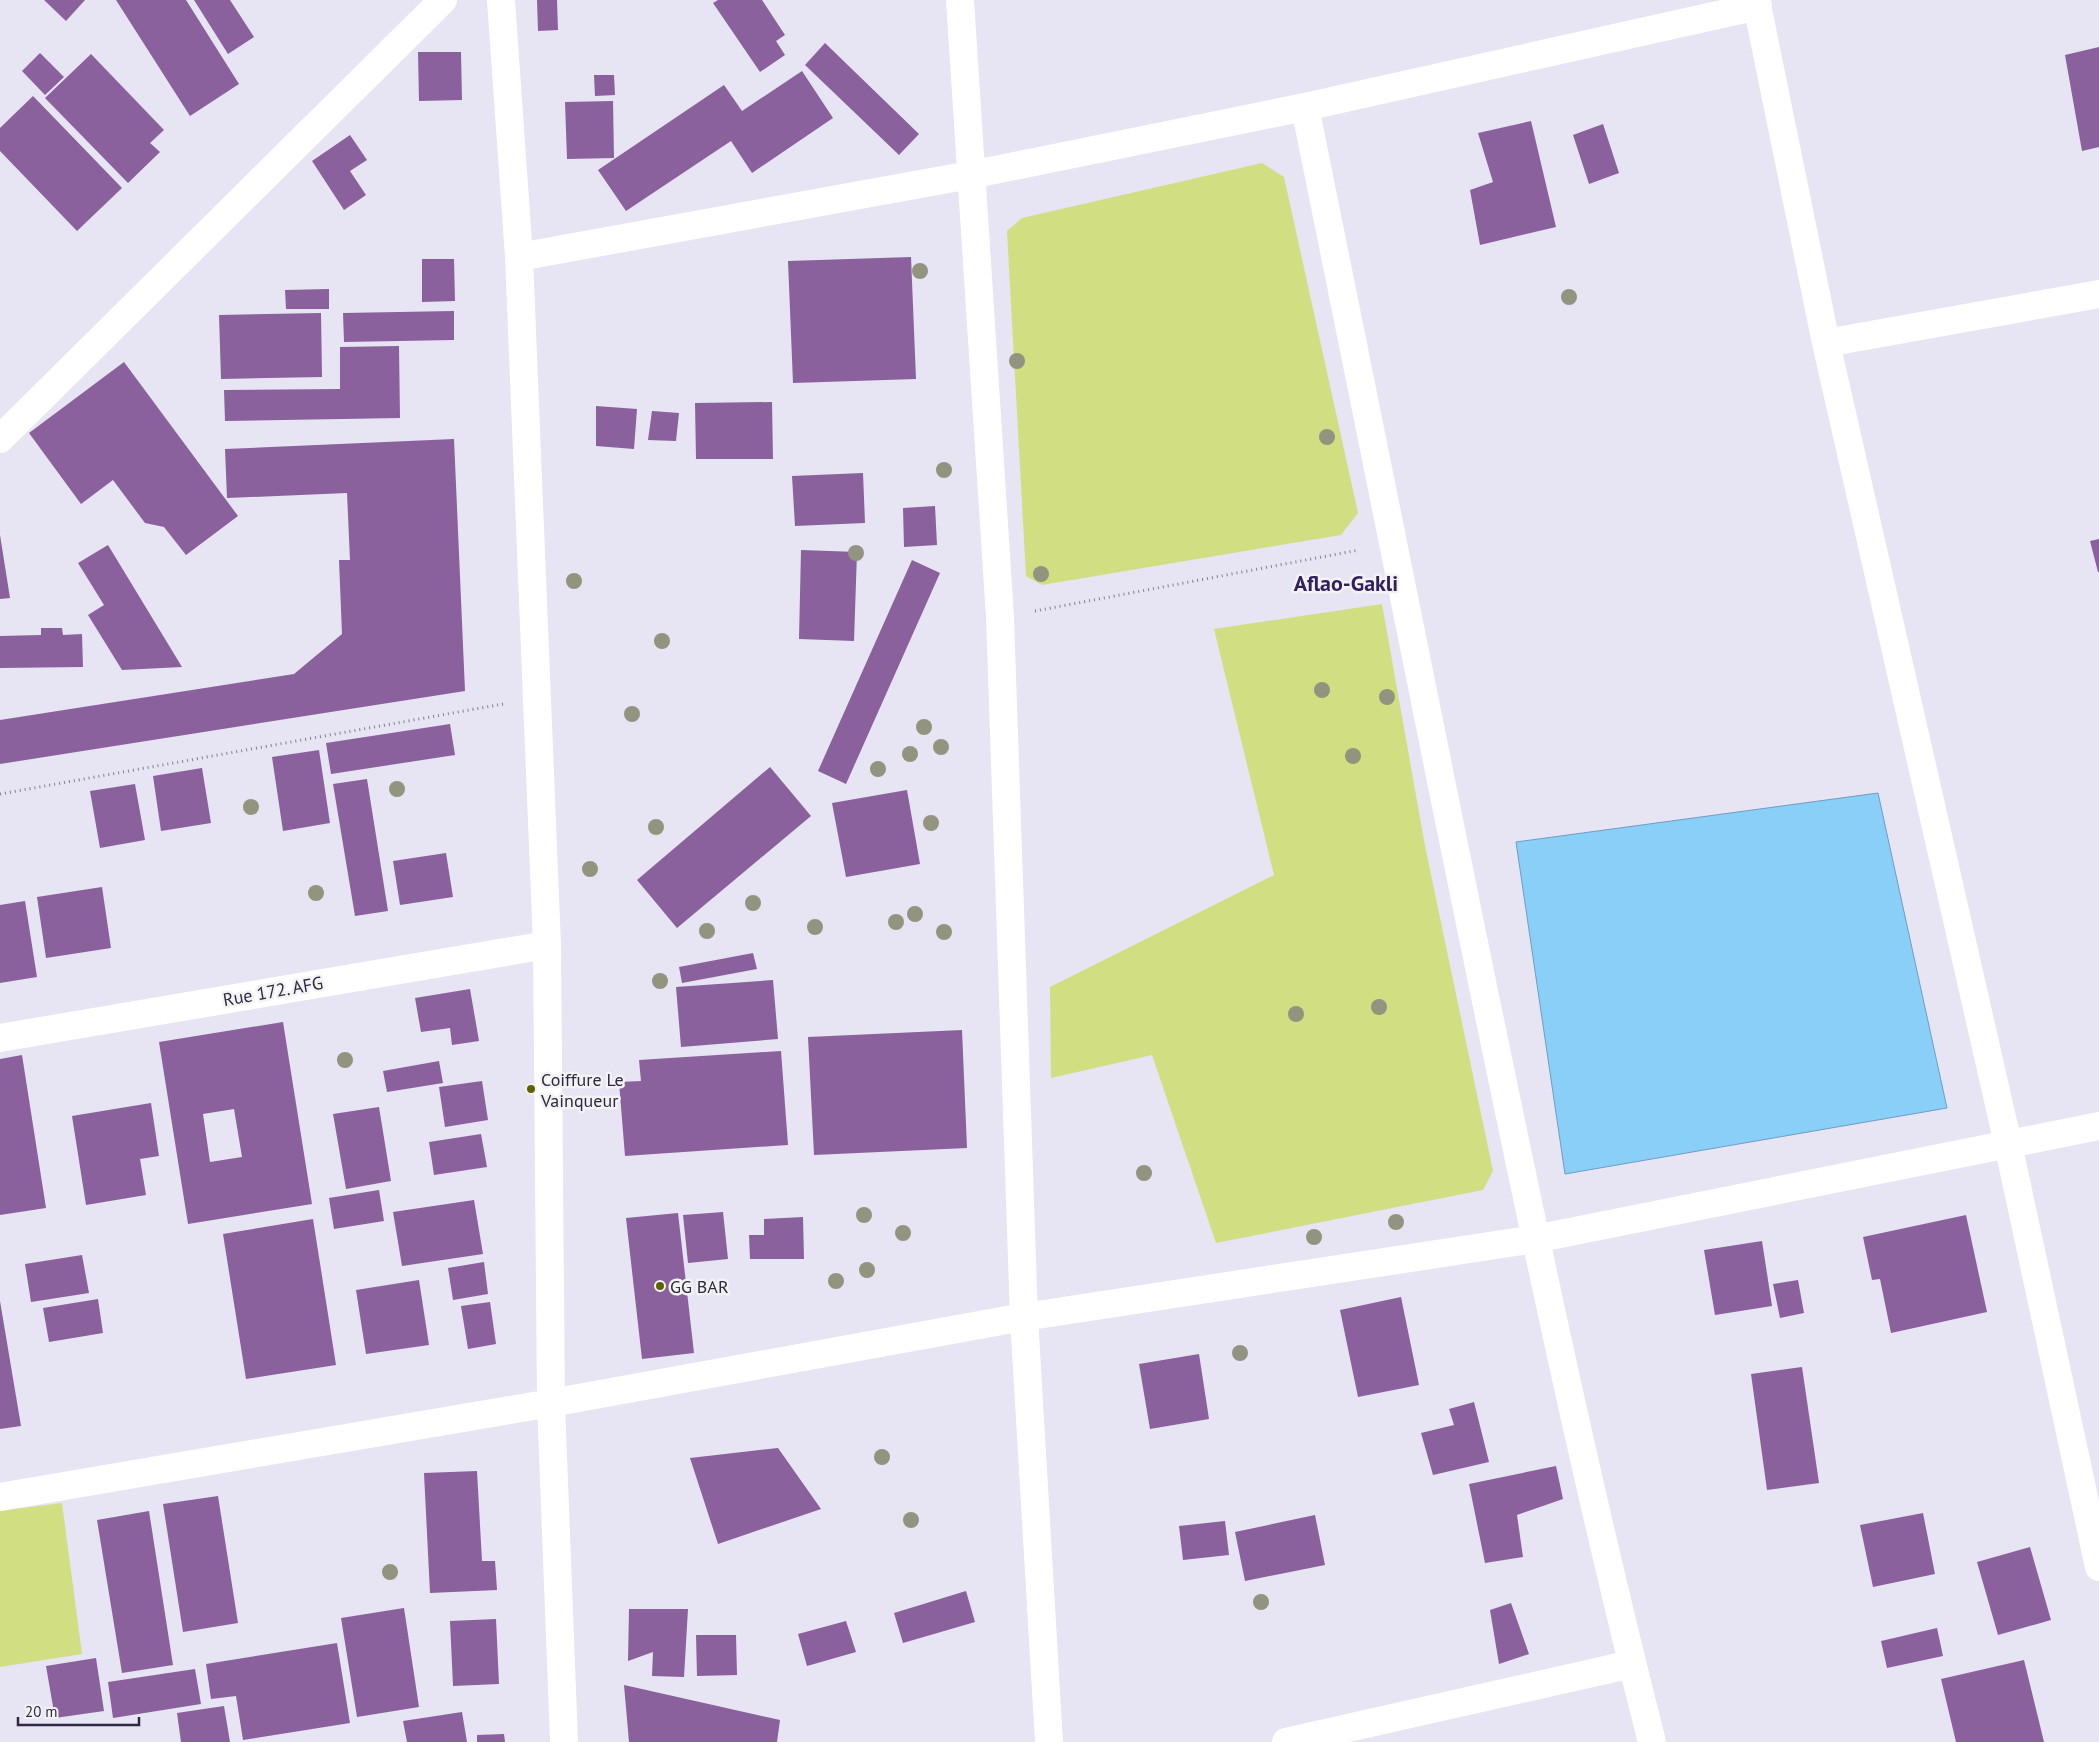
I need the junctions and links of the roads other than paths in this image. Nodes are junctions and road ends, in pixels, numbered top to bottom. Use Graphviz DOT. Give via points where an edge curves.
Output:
graph roads {
  1 [pos="443,0"];
  2 [pos="501,0"];
  3 [pos="960,0"];
  4 [pos="1757,3"];
  5 [pos="1305,108"];
  6 [pos="970,175"];
  7 [pos="519,257"];
  8 [pos="2099,294"];
  9 [pos="1826,343"];
  10 [pos="0,439"];
  11 [pos="547,945"];
  12 [pos="0,1038"];
  13 [pos="2099,1126"];
  14 [pos="2008,1144"];
  15 [pos="1535,1238"];
  16 [pos="1024,1317"];
  17 [pos="551,1404"];
  18 [pos="0,1497"];
  19 [pos="2099,1567"];
  20 [pos="1632,1664"];
  21 [pos="564,1742"];
  22 [pos="1049,1742"];
  23 [pos="1286,1742"];
  24 [pos="1652,1742"];
  1 -- 10 [label="street"];
  2 -- 7 [label="street"];
  3 -- 6 [label="street"];
  4 -- 5 [label="street"];
  4 -- 9 [label="street"];
  5 -- 6 [label="street"];
  5 -- 15 [label="street"];
  6 -- 7 [label="street"];
  6 -- 16 [label="street" via="1000,617"];
  7 -- 11 [label="street"];
  8 -- 9 [label="street"];
  9 -- 14 [label="street"];
  11 -- 12 [label="street, Rue 172. AFG"];
  11 -- 17 [label="street"];
  13 -- 14 [label="street"];
  14 -- 15 [label="street"];
  14 -- 19 [label="street"];
  15 -- 16 [label="street"];
  15 -- 20 [label="street"];
  16 -- 17 [label="street"];
  16 -- 22 [label="street"];
  17 -- 18 [label="street"];
  17 -- 21 [label="street"];
  20 -- 23 [label="street"];
  20 -- 24 [label="street"];
}
